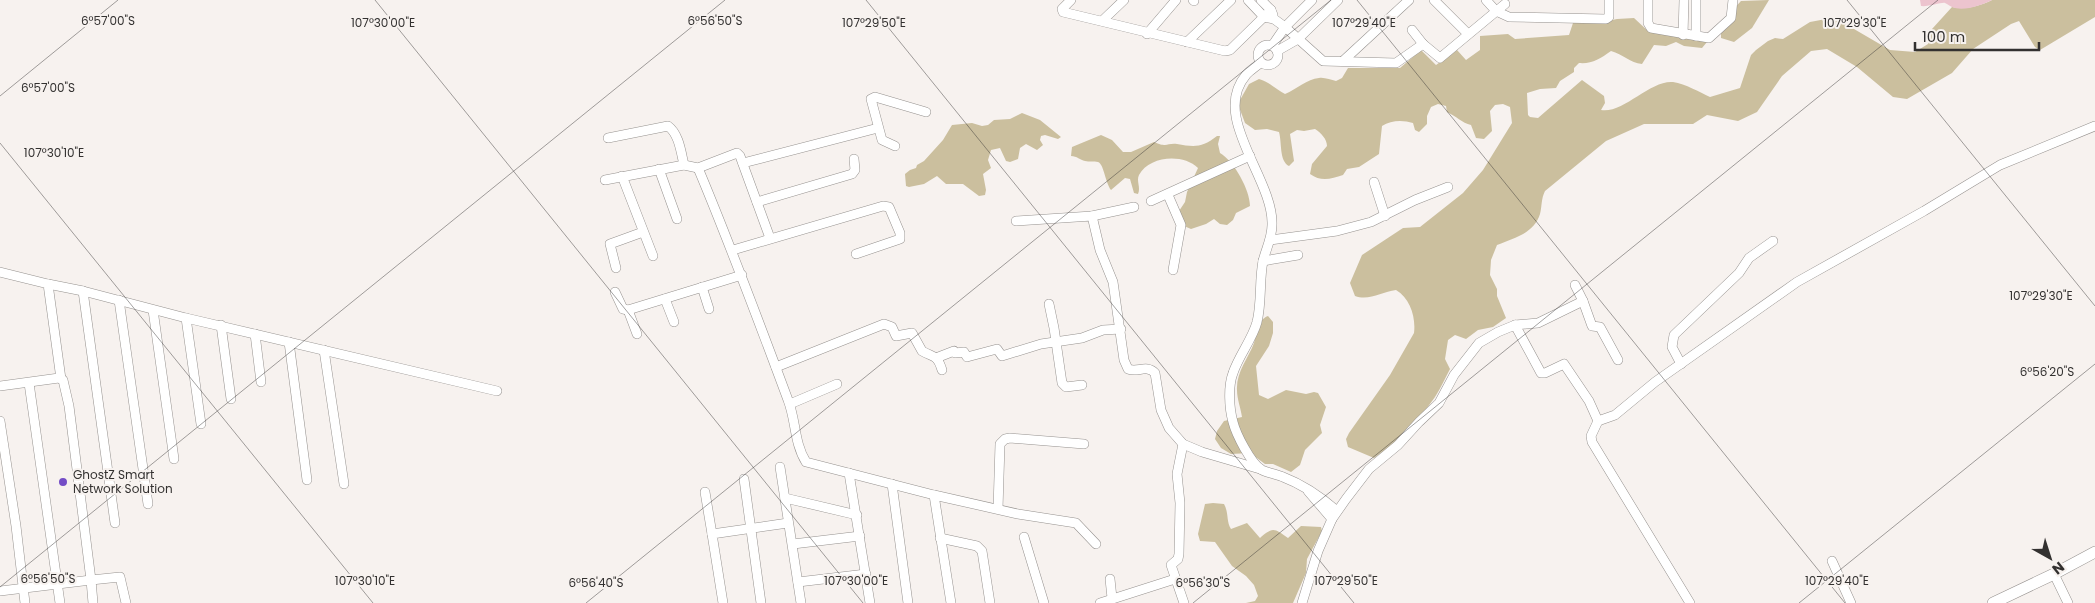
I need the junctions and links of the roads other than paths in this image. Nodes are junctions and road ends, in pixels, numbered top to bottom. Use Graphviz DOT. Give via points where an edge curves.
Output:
graph roads {
  1 [pos="1071,0"];
  2 [pos="1124,0"];
  3 [pos="1176,0"];
  4 [pos="1231,0"];
  5 [pos="1248,0"];
  6 [pos="1261,0"];
  7 [pos="1312,0"];
  8 [pos="1338,0"];
  9 [pos="1409,0"];
  10 [pos="1434,0"];
  11 [pos="1486,0"];
  12 [pos="1609,0"];
  13 [pos="1648,0"];
  14 [pos="1684,0"];
  15 [pos="1696,0"];
  16 [pos="1733,0"];
  17 [pos="1503,2"];
  18 [pos="1272,10"];
  19 [pos="1496,11"];
  20 [pos="1264,17"];
  21 [pos="1509,17"];
  22 [pos="1274,19"];
  23 [pos="1102,21"];
  24 [pos="1284,27"];
  25 [pos="1412,30"];
  26 [pos="1467,33"];
  27 [pos="1147,34"];
  28 [pos="1683,35"];
  29 [pos="1696,36"];
  30 [pos="1298,39"];
  31 [pos="1187,42"];
  32 [pos="1424,44"];
  33 [pos="1274,48"];
  34 [pos="1343,61"];
  35 [pos="1260,63"];
  36 [pos="926,112"];
  37 [pos="2095,126"];
  38 [pos="878,128"];
  39 [pos="608,138"];
  40 [pos="895,146"];
  41 [pos="1250,156"];
  42 [pos="854,159"];
  43 [pos="743,164"];
  44 [pos="684,165"];
  45 [pos="698,168"];
  46 [pos="659,169"];
  47 [pos="622,176"];
  48 [pos="606,180"];
  49 [pos="1374,182"];
  50 [pos="1448,187"];
  51 [pos="1168,195"];
  52 [pos="757,202"];
  53 [pos="1151,202"];
  54 [pos="1134,208"];
  55 [pos="1092,216"];
  56 [pos="1385,216"];
  57 [pos="677,219"];
  58 [pos="1016,221"];
  59 [pos="643,232"];
  60 [pos="770,238"];
  61 [pos="1270,240"];
  62 [pos="1773,241"];
  63 [pos="733,250"];
  64 [pos="856,254"];
  65 [pos="1298,255"];
  66 [pos="653,256"];
  67 [pos="1263,261"];
  68 [pos="616,268"];
  69 [pos="1173,270"];
  70 [pos="0,272"];
  71 [pos="742,275"];
  72 [pos="48,284"];
  73 [pos="1575,285"];
  74 [pos="702,287"];
  75 [pos="83,291"];
  76 [pos="615,292"];
  77 [pos="666,299"];
  78 [pos="119,300"];
  79 [pos="1583,301"];
  80 [pos="1049,304"];
  81 [pos="710,309"];
  82 [pos="153,310"];
  83 [pos="628,310"];
  84 [pos="186,318"];
  85 [pos="674,322"];
  86 [pos="221,325"];
  87 [pos="1515,325"];
  88 [pos="1121,329"];
  89 [pos="255,334"];
  90 [pos="637,334"];
  91 [pos="289,342"];
  92 [pos="1057,342"];
  93 [pos="324,350"];
  94 [pos="936,358"];
  95 [pos="1618,360"];
  96 [pos="1681,364"];
  97 [pos="776,367"];
  98 [pos="942,370"];
  99 [pos="61,379"];
  100 [pos="261,382"];
  101 [pos="29,383"];
  102 [pos="837,384"];
  103 [pos="1082,385"];
  104 [pos="0,386"];
  105 [pos="497,391"];
  106 [pos="231,399"];
  107 [pos="790,404"];
  108 [pos="0,421"];
  109 [pos="1598,421"];
  110 [pos="202,424"];
  111 [pos="1084,444"];
  112 [pos="1183,444"];
  113 [pos="174,459"];
  114 [pos="780,467"];
  115 [pos="1261,469"];
  116 [pos="849,473"];
  117 [pos="744,479"];
  118 [pos="307,480"];
  119 [pos="344,484"];
  120 [pos="892,484"];
  121 [pos="705,492"];
  122 [pos="934,495"];
  123 [pos="785,498"];
  124 [pos="148,504"];
  125 [pos="1327,508"];
  126 [pos="998,509"];
  127 [pos="1338,511"];
  128 [pos="857,515"];
  129 [pos="1332,519"];
  130 [pos="115,523"];
  131 [pos="788,523"];
  132 [pos="752,527"];
  133 [pos="712,534"];
  134 [pos="860,536"];
  135 [pos="1024,537"];
  136 [pos="940,538"];
  137 [pos="793,544"];
  138 [pos="1096,544"];
  139 [pos="2095,552"];
  140 [pos="1832,561"];
  141 [pos="866,574"];
  142 [pos="2054,574"];
  143 [pos="1110,579"];
  144 [pos="1174,579"];
  145 [pos="90,580"];
  146 [pos="798,582"];
  147 [pos="58,583"];
  148 [pos="23,589"];
  149 [pos="0,591"];
  150 [pos="1112,598"];
  151 [pos="25,603"];
  152 [pos="60,603"];
  153 [pos="93,603"];
  154 [pos="126,603"];
  155 [pos="723,603"];
  156 [pos="761,603"];
  157 [pos="801,603"];
  158 [pos="870,603"];
  159 [pos="908,603"];
  160 [pos="950,603"];
  161 [pos="990,603"];
  162 [pos="1044,603"];
  163 [pos="1100,603"];
  164 [pos="1184,603"];
  165 [pos="1302,603"];
  166 [pos="1690,603"];
  167 [pos="1851,603"];
  168 [pos="1993,603"];
  169 [pos="2068,603"];
  1 -- 23 [label="street" via="1063,12"];
  2 -- 23 [label="street"];
  3 -- 27 [label="street"];
  4 -- 31 [label="street"];
  5 -- 20 [label="street"];
  6 -- 18 [label="street"];
  7 -- 24 [label="street"];
  8 -- 30 [label="street"];
  9 -- 34 [label="street"];
  10 -- 26 [label="street"];
  11 -- 19 [label="street"];
  12 -- 21 [label="street" via="1609,17 1606,19"];
  13 -- 28 [label="street" via="1650,27"];
  14 -- 28 [label="street"];
  15 -- 29 [label="street"];
  16 -- 29 [label="street" via="1729,21 1710,38"];
  17 -- 19 [label="street"];
  17 -- 21 [label="street"];
  18 -- 20 [label="street"];
  18 -- 22 [label="street"];
  19 -- 21 [label="street"];
  19 -- 26 [label="street"];
  20 -- 22 [label="street"];
  20 -- 31 [label="street" via="1228,51"];
  22 -- 24 [label="street"];
  23 -- 27 [label="street"];
  24 -- 30 [label="street"];
  24 -- 33 [label="street"];
  25 -- 32 [label="street"];
  26 -- 32 [label="street" via="1440,58"];
  27 -- 31 [label="street"];
  28 -- 29 [label="street"];
  30 -- 33 [label="street"];
  30 -- 34 [label="street" via="1323,61"];
  32 -- 34 [label="street" via="1396,63"];
  33 -- 35 [label="street" via="1266,45 1260,48 1257,58"];
  33 -- 35 [label="street" via="1278,56 1274,63"];
  35 -- 41 [label="street" via="1246,75 1236,91 1238,131"];
  36 -- 38 [label="street" via="873,97 871,101"];
  37 -- 96 [label="street" via="2000,166 1797,282"];
  38 -- 40 [label="street" via="884,142"];
  38 -- 43 [label="street"];
  39 -- 44 [label="street" via="668,126 677,137"];
  41 -- 51 [label="street"];
  41 -- 61 [label="street" via="1271,211"];
  42 -- 52 [label="street" via="852,174"];
  43 -- 45 [label="street" via="737,153"];
  43 -- 52 [label="street"];
  44 -- 45 [label="street"];
  44 -- 46 [label="street"];
  45 -- 63 [label="street"];
  46 -- 47 [label="street"];
  46 -- 57 [label="street"];
  47 -- 48 [label="street"];
  47 -- 59 [label="street"];
  49 -- 56 [label="street"];
  50 -- 56 [label="street"];
  51 -- 53 [label="street"];
  51 -- 69 [label="street" via="1181,225"];
  52 -- 60 [label="street"];
  54 -- 55 [label="street"];
  55 -- 58 [label="street"];
  55 -- 88 [label="street" via="1100,250 1113,282"];
  56 -- 61 [label="street" via="1337,231"];
  59 -- 66 [label="street"];
  59 -- 68 [label="street" via="610,244"];
  60 -- 63 [label="street"];
  60 -- 64 [label="street" via="889,207 900,239"];
  61 -- 67 [label="street"];
  62 -- 96 [label="street" via="1749,258 1738,273 1674,335 1672,347"];
  63 -- 71 [label="street"];
  65 -- 67 [label="street"];
  67 -- 115 [label="street" via="1257,320 1232,374 1230,401 1233,422 1250,458"];
  70 -- 72 [label="street"];
  71 -- 74 [label="street"];
  71 -- 97 [label="street"];
  72 -- 75 [label="street"];
  72 -- 99 [label="street"];
  73 -- 79 [label="street"];
  74 -- 77 [label="street"];
  74 -- 81 [label="street"];
  75 -- 78 [label="street"];
  75 -- 130 [label="street"];
  76 -- 83 [label="street" via="623,309"];
  77 -- 83 [label="street"];
  77 -- 85 [label="street"];
  78 -- 82 [label="street"];
  78 -- 124 [label="street"];
  79 -- 87 [label="street" via="1538,323"];
  79 -- 95 [label="street" via="1592,326 1600,327"];
  80 -- 92 [label="street"];
  82 -- 84 [label="street"];
  82 -- 113 [label="street"];
  83 -- 90 [label="street"];
  84 -- 86 [label="street"];
  84 -- 110 [label="street"];
  86 -- 89 [label="street"];
  86 -- 106 [label="street"];
  87 -- 109 [label="street" via="1541,372 1564,364 1589,401"];
  87 -- 127 [label="street" via="1479,343 1454,375 1439,403 1369,469"];
  88 -- 92 [label="street"];
  88 -- 112 [label="street" via="1128,369 1152,369 1155,373 1161,410 1169,428"];
  89 -- 91 [label="street"];
  89 -- 100 [label="street"];
  91 -- 93 [label="street"];
  91 -- 118 [label="street"];
  92 -- 94 [label="street" via="1002,356 997,349 967,357 964,352 954,352"];
  92 -- 103 [label="street" via="1062,383 1066,387"];
  93 -- 105 [label="street"];
  93 -- 119 [label="street"];
  94 -- 97 [label="street" via="922,351 912,333 896,336 892,328 884,324"];
  94 -- 98 [label="street"];
  96 -- 109 [label="street" via="1615,415"];
  97 -- 107 [label="street"];
  99 -- 101 [label="street"];
  99 -- 145 [label="street" via="69,406"];
  101 -- 104 [label="street"];
  101 -- 147 [label="street"];
  102 -- 107 [label="street"];
  107 -- 116 [label="street" via="798,443 806,462"];
  108 -- 148 [label="street"];
  109 -- 166 [label="street" via="1591,436 1592,442"];
  111 -- 126 [label="street" via="1010,438 1002,441"];
  112 -- 115 [label="street"];
  112 -- 144 [label="street" via="1177,474 1179,554 1171,565"];
  114 -- 123 [label="street"];
  115 -- 125 [label="street" via="1306,488"];
  116 -- 120 [label="street"];
  116 -- 128 [label="street"];
  117 -- 132 [label="street"];
  120 -- 122 [label="street"];
  120 -- 159 [label="street"];
  121 -- 133 [label="street"];
  122 -- 126 [label="street"];
  122 -- 136 [label="street"];
  123 -- 128 [label="street"];
  123 -- 131 [label="street"];
  125 -- 127 [label="street"];
  125 -- 129 [label="street"];
  126 -- 138 [label="street" via="1076,523"];
  127 -- 129 [label="street"];
  128 -- 134 [label="street"];
  129 -- 165 [label="street"];
  131 -- 132 [label="street"];
  131 -- 137 [label="street"];
  132 -- 133 [label="street"];
  132 -- 156 [label="street"];
  133 -- 155 [label="street"];
  134 -- 137 [label="street"];
  134 -- 141 [label="street"];
  135 -- 162 [label="street"];
  136 -- 160 [label="street"];
  136 -- 161 [label="street" via="977,546 982,551"];
  137 -- 146 [label="street"];
  139 -- 142 [label="street"];
  140 -- 167 [label="street"];
  141 -- 146 [label="street"];
  141 -- 158 [label="street"];
  142 -- 168 [label="street"];
  142 -- 169 [label="street"];
  143 -- 150 [label="street"];
  144 -- 150 [label="street"];
  144 -- 164 [label="street"];
  145 -- 147 [label="street"];
  145 -- 153 [label="street"];
  145 -- 154 [label="street" via="120,577"];
  146 -- 157 [label="street"];
  147 -- 148 [label="street"];
  147 -- 152 [label="street"];
  148 -- 149 [label="street"];
  148 -- 151 [label="street"];
  150 -- 163 [label="street"];
}
